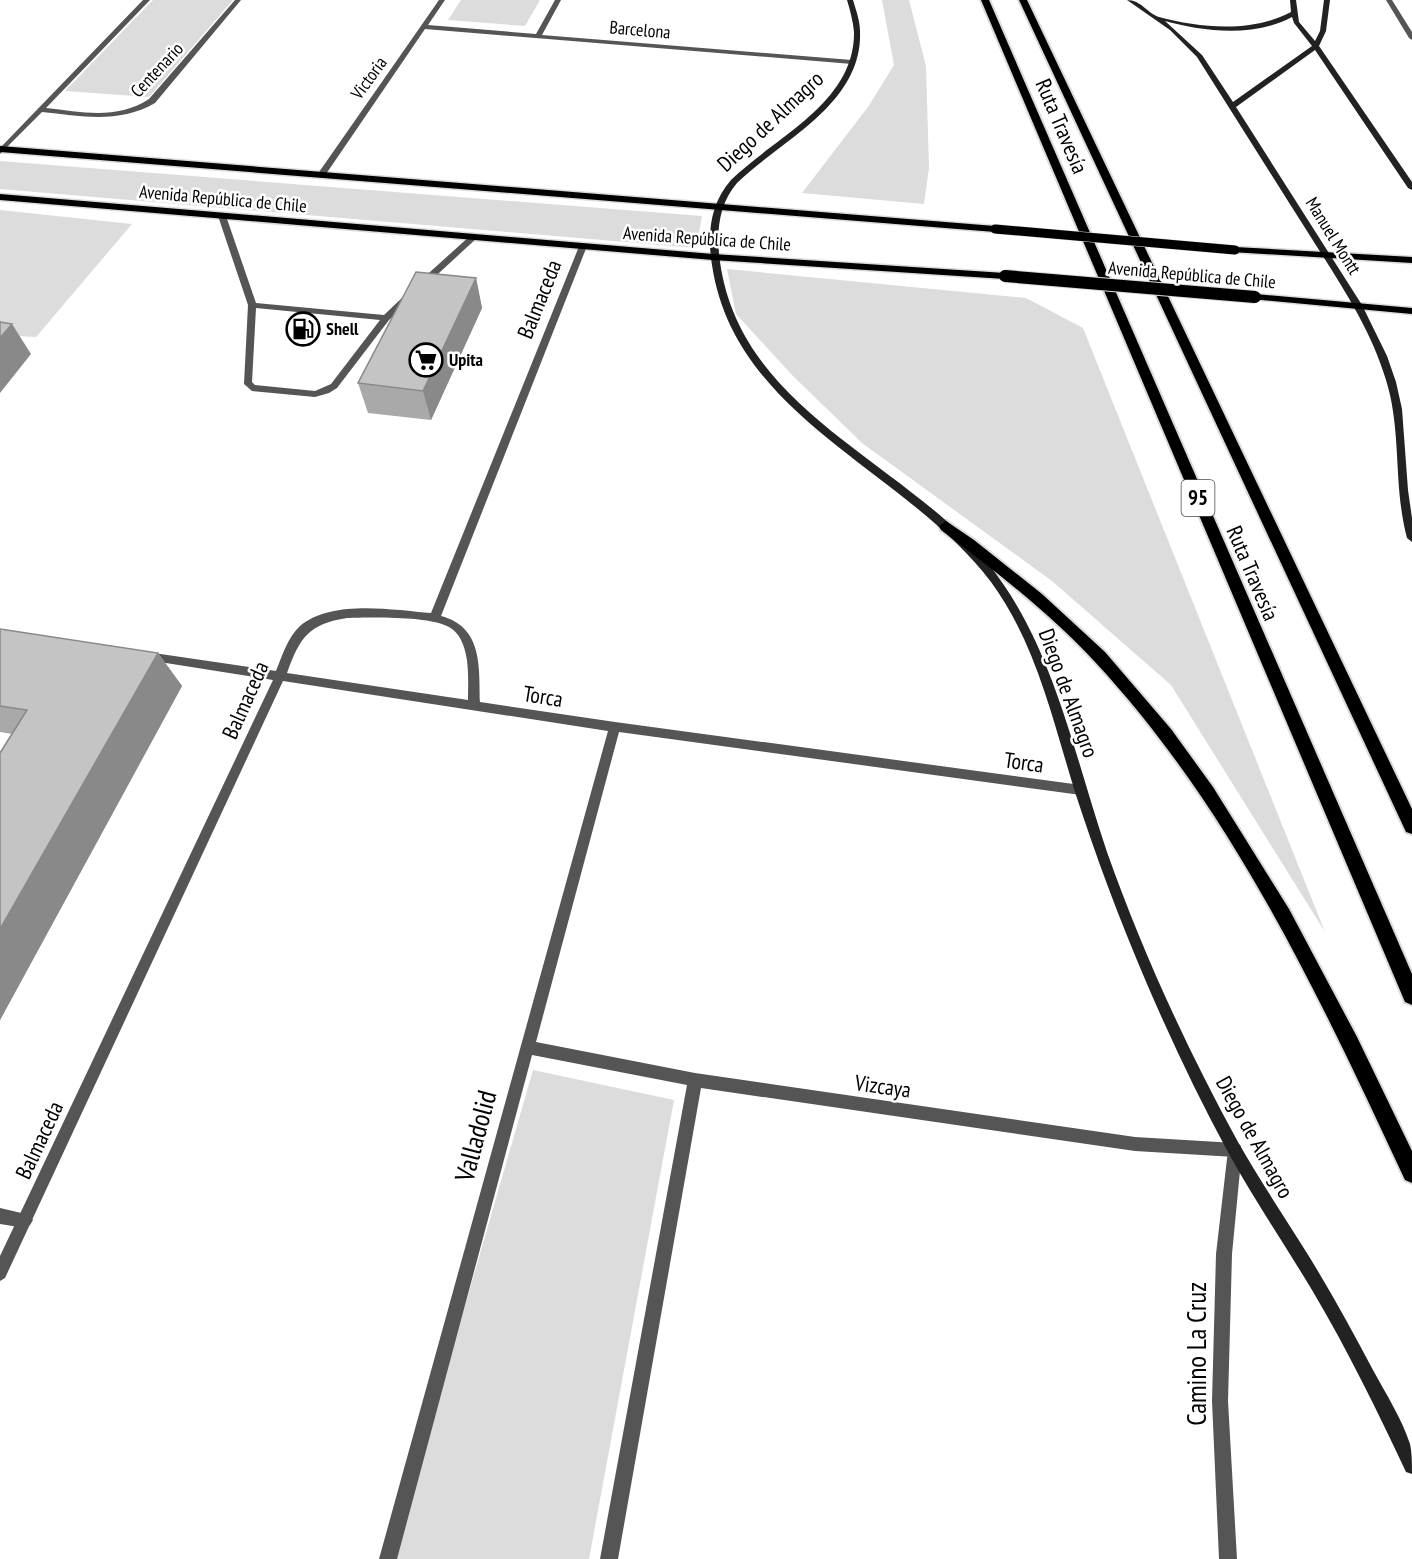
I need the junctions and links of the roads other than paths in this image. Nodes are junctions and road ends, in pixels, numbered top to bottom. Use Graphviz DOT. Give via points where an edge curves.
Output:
graph roads {
  1 [pos="147,0"];
  2 [pos="238,0"];
  3 [pos="442,0"];
  4 [pos="558,0"];
  5 [pos="850,0"];
  6 [pos="985,0"];
  7 [pos="1023,0"];
  8 [pos="1130,0"];
  9 [pos="1293,0"];
  10 [pos="1327,0"];
  11 [pos="1389,0"];
  12 [pos="1294,13"];
  13 [pos="1153,15"];
  14 [pos="425,27"];
  15 [pos="538,36"];
  16 [pos="1412,38"];
  17 [pos="1316,46"];
  18 [pos="852,62"];
  19 [pos="1232,106"];
  20 [pos="40,110"];
  21 [pos="1,150"];
  22 [pos="321,175"];
  23 [pos="1412,188"];
  24 [pos="0,197"];
  25 [pos="718,207"];
  26 [pos="222,216"];
  27 [pos="474,237"];
  28 [pos="583,246"];
  29 [pos="1324,256"];
  30 [pos="713,257"];
  31 [pos="1412,261"];
  32 [pos="252,305"];
  33 [pos="1358,305"];
  34 [pos="1412,311"];
  35 [pos="386,318"];
  36 [pos="946,526"];
  37 [pos="1412,538"];
  38 [pos="435,618"];
  39 [pos="140,655"];
  40 [pos="280,676"];
  41 [pos="474,705"];
  42 [pos="615,727"];
  43 [pos="1081,790"];
  44 [pos="1412,827"];
  45 [pos="1412,996"];
  46 [pos="527,1047"];
  47 [pos="695,1080"];
  48 [pos="1234,1150"];
  49 [pos="1412,1173"];
  50 [pos="0,1216"];
  51 [pos="25,1220"];
  52 [pos="0,1274"];
  53 [pos="1412,1466"];
  54 [pos="388,1559"];
  55 [pos="609,1559"];
  56 [pos="1228,1559"];
  1 -- 20 [label="street"];
  2 -- 20 [label="street, Centenario" via="153,101 140,111 108,116"];
  3 -- 14 [label="street, Victoria"];
  4 -- 15 [label="street"];
  5 -- 18 [label="main road, Diego de Almagro" via="857,34"];
  6 -- 45 [label="highway, Ruta Travesía / 95"];
  7 -- 44 [label="highway, Ruta Travesía / 95"];
  8 -- 13 [label="main road, Manuel Montt"];
  9 -- 12 [label="main road"];
  10 -- 17 [label="main road" via="1323,31"];
  11 -- 16 [label="street"];
  12 -- 13 [label="main road" via="1274,22 1223,28"];
  12 -- 17 [label="main road" via="1296,22"];
  13 -- 19 [label="main road, Manuel Montt" via="1200,56"];
  14 -- 15 [label="street, Barcelona"];
  14 -- 22 [label="street, Victoria"];
  15 -- 18 [label="street, Barcelona"];
  17 -- 19 [label="main road"];
  17 -- 23 [label="main road"];
  18 -- 25 [label="main road, Diego de Almagro" via="836,93 736,177"];
  19 -- 29 [label="main road, Manuel Montt"];
  20 -- 21 [label="street"];
  21 -- 22 [label="main road, Avenida República de Chile"];
  22 -- 25 [label="main road, Avenida República de Chile"];
  24 -- 26 [label="main road, Avenida República de Chile"];
  25 -- 29 [label="main road, Avenida República de Chile, bridge"];
  25 -- 30 [label="main road, Diego de Almagro"];
  26 -- 27 [label="main road, Avenida República de Chile"];
  26 -- 32 [label="street"];
  27 -- 28 [label="main road, Avenida República de Chile"];
  27 -- 35 [label="street"];
  28 -- 30 [label="main road, Avenida República de Chile"];
  28 -- 38 [label="street, Balmaceda"];
  29 -- 31 [label="main road, Avenida República de Chile"];
  29 -- 33 [label="main road, Manuel Montt"];
  30 -- 33 [label="main road, Avenida República de Chile, bridge"];
  30 -- 36 [label="main road, Diego de Almagro" via="724,303 749,351 774,382 817,423"];
  32 -- 35 [label="street"];
  32 -- 35 [label="street" via="248,382 252,388 315,394 334,386"];
  33 -- 34 [label="main road, Avenida República de Chile"];
  33 -- 37 [label="main road, Manuel Montt" via="1393,388 1401,490"];
  36 -- 43 [label="main road, Diego de Almagro" via="990,574 1029,638"];
  36 -- 49 [label="highway" via="1022,584 1082,639 1189,766 1238,838 1285,920 1351,1044"];
  38 -- 40 [label="street, Balmaceda" via="364,612 330,616 304,628 292,644"];
  38 -- 41 [label="street" via="453,624 466,636"];
  39 -- 40 [label="street, Torca"];
  40 -- 41 [label="street, Torca"];
  40 -- 51 [label="street, Balmaceda"];
  41 -- 42 [label="street, Torca"];
  42 -- 43 [label="street, Torca"];
  42 -- 46 [label="street, Valladolid"];
  43 -- 48 [label="main road, Diego de Almagro" via="1137,946"];
  46 -- 47 [label="street, Vizcaya"];
  46 -- 54 [label="street, Valladolid"];
  47 -- 48 [label="street, Vizcaya" via="1135,1144"];
  47 -- 55 [label="street"];
  48 -- 53 [label="main road, Diego de Almagro" via="1327,1302"];
  48 -- 56 [label="street, Camino La Cruz" via="1224,1254 1220,1401"];
  50 -- 51 [label="street"];
  51 -- 52 [label="street, Balmaceda"];
}
